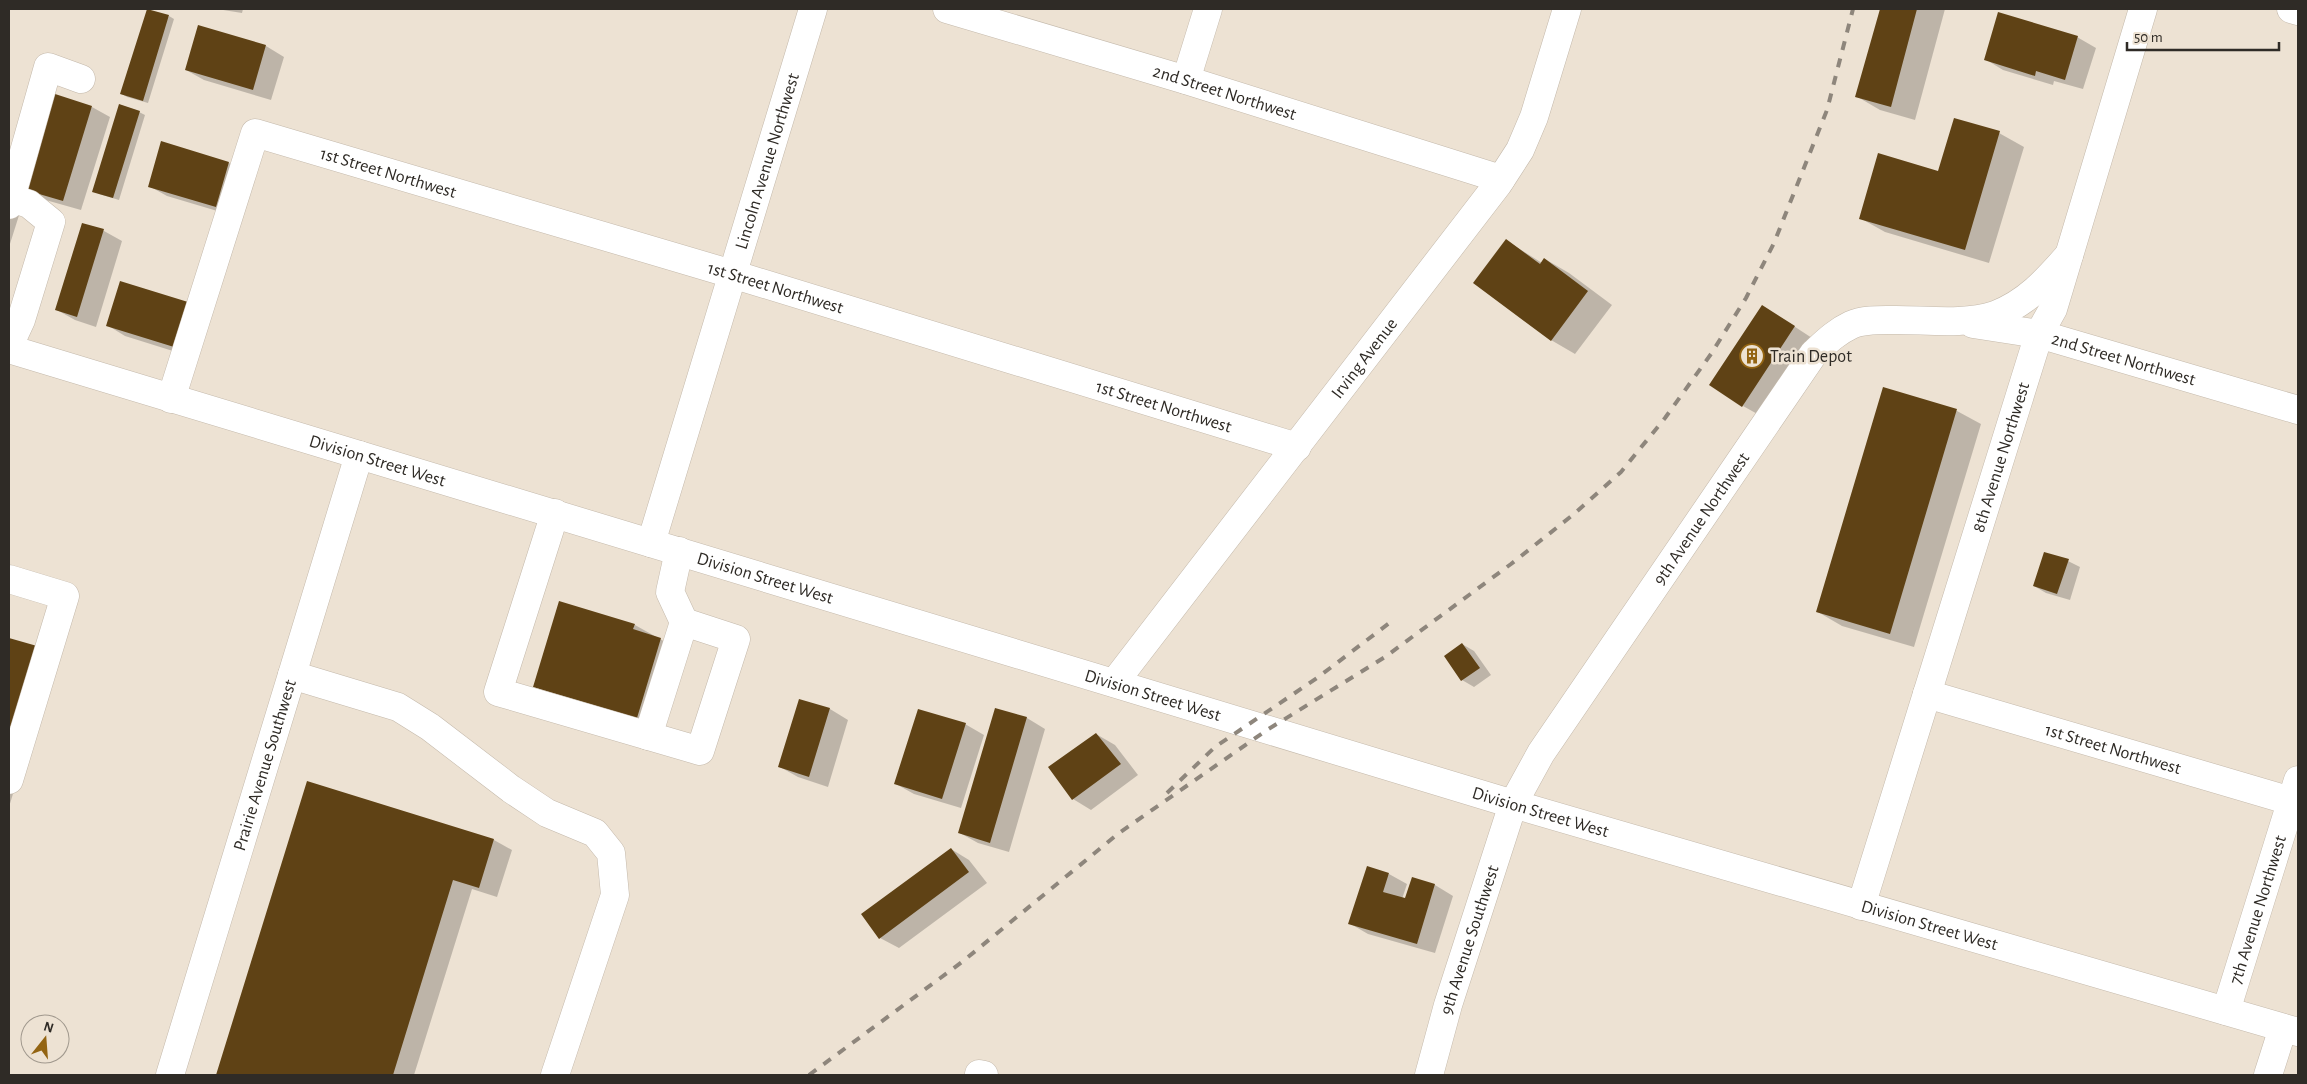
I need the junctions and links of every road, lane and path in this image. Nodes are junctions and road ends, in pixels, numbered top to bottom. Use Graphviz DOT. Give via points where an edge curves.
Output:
graph roads {
  1 [pos="813,9"];
  2 [pos="947,9"];
  3 [pos="1208,9"];
  4 [pos="1567,9"];
  5 [pos="2143,9"];
  6 [pos="2291,9"];
  7 [pos="2298,11"];
  8 [pos="81,79"];
  9 [pos="1186,80"];
  10 [pos="1501,179"];
  11 [pos="10,201"];
  12 [pos="2068,255"];
  13 [pos="732,274"];
  14 [pos="1946,320"];
  15 [pos="2039,334"];
  16 [pos="9,348"];
  17 [pos="171,399"];
  18 [pos="2298,410"];
  19 [pos="1297,447"];
  20 [pos="359,455"];
  21 [pos="554,513"];
  22 [pos="650,543"];
  23 [pos="679,551"];
  24 [pos="9,579"];
  25 [pos="684,622"];
  26 [pos="292,675"];
  27 [pos="1114,683"];
  28 [pos="1927,694"];
  29 [pos="648,736"];
  30 [pos="9,780"];
  31 [pos="2296,794"];
  32 [pos="1513,804"];
  33 [pos="1861,906"];
  34 [pos="2226,1011"];
  35 [pos="2290,1030"];
  36 [pos="170,1075"];
  37 [pos="555,1075"];
  38 [pos="1429,1075"];
  39 [pos="2268,1075"];
  1 -- 13 [label="street, Lincoln Avenue Northwest"];
  2 -- 9 [label="street, 2nd Street Northwest"];
  3 -- 9 [label="street"];
  4 -- 10 [label="street, Irving Avenue" via="1534,117 1520,150"];
  5 -- 12 [label="street, 8th Avenue Northwest"];
  6 -- 7 [label="street"];
  8 -- 11 [label="street" via="48,67"];
  9 -- 10 [label="street, 2nd Street Northwest"];
  10 -- 19 [label="street, Irving Avenue"];
  11 -- 16 [label="street" via="29,204 51,222 21,320"];
  12 -- 14 [label="street" via="2042,286 2011,308 1978,320"];
  12 -- 15 [label="street, 8th Avenue Northwest" via="2053,309"];
  13 -- 17 [label="street, 1st Street Northwest" via="255,133"];
  13 -- 19 [label="street, 1st Street Northwest"];
  13 -- 22 [label="street, Lincoln Avenue Northwest"];
  14 -- 15 [label="street, 2nd Street Northwest"];
  14 -- 32 [label="street, 9th Avenue Northwest" via="1877,320 1852,324 1831,336 1814,353 1541,754"];
  15 -- 18 [label="street, 2nd Street Northwest"];
  15 -- 28 [label="street, 8th Avenue Northwest"];
  16 -- 17 [label="street, Division Street West"];
  17 -- 20 [label="street, Division Street West"];
  19 -- 27 [label="street, Irving Avenue"];
  20 -- 21 [label="street, Division Street West"];
  20 -- 26 [label="street, Prairie Avenue Southwest"];
  21 -- 22 [label="street, Division Street West"];
  21 -- 29 [label="street" via="498,692"];
  22 -- 23 [label="street, Division Street West"];
  23 -- 25 [label="street" via="670,592"];
  23 -- 27 [label="street, Division Street West"];
  24 -- 30 [label="street" via="65,596"];
  25 -- 29 [label="street"];
  25 -- 29 [label="street" via="736,639 700,751"];
  26 -- 36 [label="street, Prairie Avenue Southwest"];
  26 -- 37 [label="street" via="398,707 547,813 595,834 611,853 615,895"];
  27 -- 32 [label="street, Division Street West"];
  28 -- 31 [label="street, 1st Street Northwest"];
  28 -- 33 [label="street, 8th Avenue Northwest"];
  31 -- 34 [label="street, 7th Avenue Northwest"];
  32 -- 33 [label="street, Division Street West"];
  32 -- 38 [label="street, 9th Avenue Southwest" via="1448,1005"];
  33 -- 34 [label="street, Division Street West"];
  34 -- 35 [label="street, Division Street West"];
  35 -- 39 [label="street"];
}
